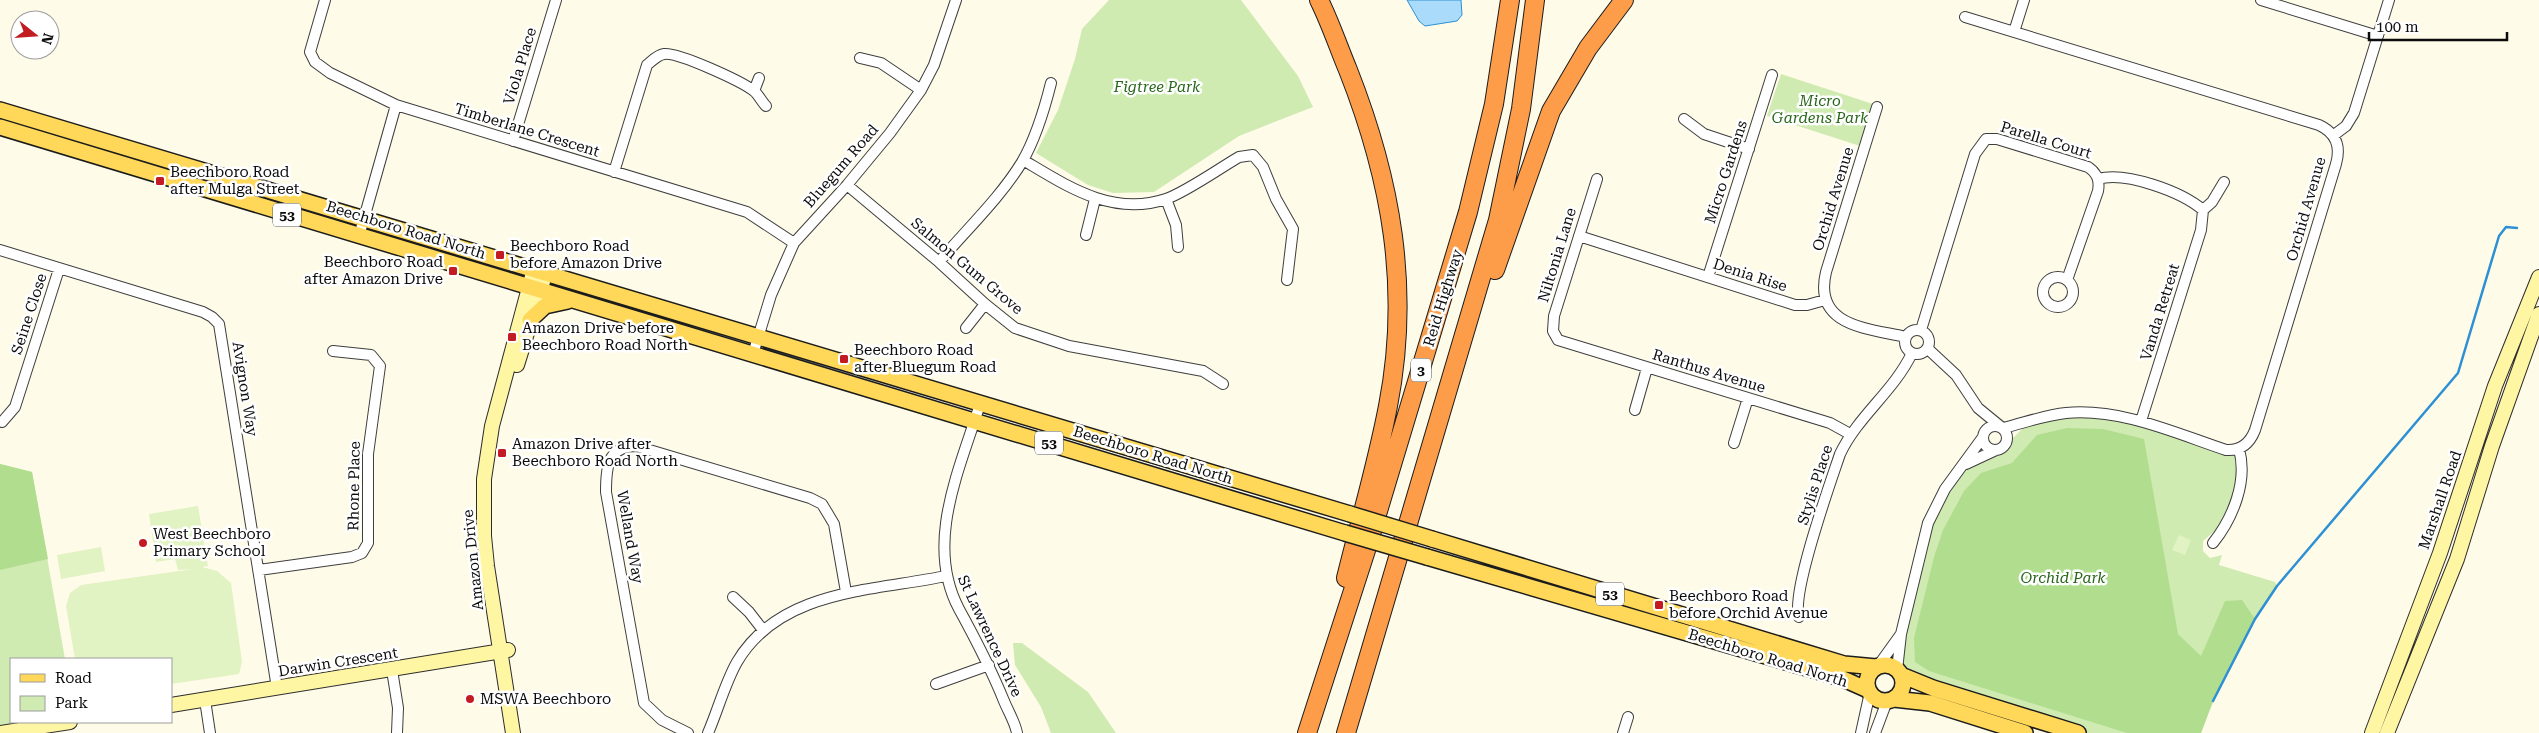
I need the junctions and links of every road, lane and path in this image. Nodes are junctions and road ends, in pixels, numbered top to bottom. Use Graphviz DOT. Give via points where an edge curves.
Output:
graph roads {
  1 [pos="325,0"];
  2 [pos="556,0"];
  3 [pos="956,0"];
  4 [pos="1307,0"];
  5 [pos="1319,0"];
  6 [pos="1510,0"];
  7 [pos="1535,0"];
  8 [pos="1624,0"];
  9 [pos="2024,0"];
  10 [pos="2260,0"];
  11 [pos="2389,0"];
  12 [pos="1965,17"];
  13 [pos="2014,32"];
  14 [pos="2378,36"];
  15 [pos="860,58"];
  16 [pos="1347,68"];
  17 [pos="1772,75"];
  18 [pos="759,78"];
  19 [pos="1051,84"];
  20 [pos="921,90"];
  21 [pos="754,91"];
  22 [pos="396,105"];
  23 [pos="766,106"];
  24 [pos="1877,107"];
  25 [pos="0,110"];
  26 [pos="1684,119"];
  27 [pos="0,127"];
  28 [pos="2334,136"];
  29 [pos="512,141"];
  30 [pos="1749,149"];
  31 [pos="145,153"];
  32 [pos="1023,160"];
  33 [pos="614,172"];
  34 [pos="160,177"];
  35 [pos="1597,179"];
  36 [pos="2098,179"];
  37 [pos="2224,182"];
  38 [pos="847,185"];
  39 [pos="1095,199"];
  40 [pos="1166,199"];
  41 [pos="2203,210"];
  42 [pos="365,218"];
  43 [pos="1086,235"];
  44 [pos="359,236"];
  45 [pos="1579,236"];
  46 [pos="794,243"];
  47 [pos="1178,247"];
  48 [pos="0,250"];
  49 [pos="938,262"];
  50 [pos="59,269"];
  51 [pos="540,271"];
  52 [pos="1708,277"];
  53 [pos="2539,277"];
  54 [pos="1287,280"];
  55 [pos="2067,280"];
  56 [pos="534,288"];
  57 [pos="1826,300"];
  58 [pos="575,301"];
  59 [pos="984,304"];
  60 [pos="2539,314"];
  61 [pos="530,320"];
  62 [pos="966,328"];
  63 [pos="1921,330"];
  64 [pos="1906,337"];
  65 [pos="759,338"];
  66 [pos="1558,340"];
  67 [pos="1928,349"];
  68 [pos="333,351"];
  69 [pos="754,354"];
  70 [pos="1912,354"];
  71 [pos="1647,368"];
  72 [pos="1223,384"];
  73 [pos="1748,398"];
  74 [pos="980,404"];
  75 [pos="1978,408"];
  76 [pos="1635,410"];
  77 [pos="975,420"];
  78 [pos="2,422"];
  79 [pos="2141,422"];
  80 [pos="2028,423"];
  81 [pos="2001,427"];
  82 [pos="1850,434"];
  83 [pos="1983,435"];
  84 [pos="2007,441"];
  85 [pos="1734,443"];
  86 [pos="2239,449"];
  87 [pos="1996,450"];
  88 [pos="1428,455"];
  89 [pos="1965,464"];
  90 [pos="2213,543"];
  91 [pos="259,570"];
  92 [pos="946,576"];
  93 [pos="846,592"];
  94 [pos="733,597"];
  95 [pos="1799,617"];
  96 [pos="763,630"];
  97 [pos="1901,634"];
  98 [pos="504,651"];
  99 [pos="989,665"];
  100 [pos="1877,667"];
  101 [pos="392,670"];
  102 [pos="1899,672"];
  103 [pos="936,684"];
  104 [pos="277,688"];
  105 [pos="1869,691"];
  106 [pos="204,700"];
  107 [pos="1890,700"];
  108 [pos="172,705"];
  109 [pos="1628,717"];
  110 [pos="66,723"];
  111 [pos="2033,726"];
  112 [pos="44,729"];
  113 [pos="0,733"];
  114 [pos="210,733"];
  115 [pos="398,733"];
  116 [pos="513,733"];
  117 [pos="522,733"];
  118 [pos="688,733"];
  119 [pos="708,733"];
  120 [pos="1016,733"];
  121 [pos="1305,733"];
  122 [pos="1346,733"];
  123 [pos="1623,733"];
  124 [pos="1861,733"];
  125 [pos="1875,733"];
  126 [pos="2025,733"];
  127 [pos="2078,733"];
  128 [pos="2372,733"];
  129 [pos="2387,733"];
  1 -- 22 [label="street, Timberlane Crescent" via="310,52 315,62 330,73"];
  2 -- 29 [label="street, Viola Place"];
  3 -- 20 [label="street, Bluegum Road" via="934,65"];
  4 -- 16 [label="highway"];
  5 -- 16 [label="highway"];
  6 -- 121 [label="highway, Reid Highway / 3" via="1494,104 1468,212 1369,541"];
  7 -- 88 [label="highway, Reid Highway / 3" via="1521,109 1498,220"];
  8 -- 88 [label="highway" via="1588,48 1551,111"];
  9 -- 13 [label="street"];
  10 -- 14 [label="street"];
  11 -- 14 [label="street"];
  12 -- 13 [label="street"];
  13 -- 28 [label="street" via="2319,125"];
  14 -- 28 [label="street" via="2354,113"];
  15 -- 20 [label="street" via="881,63"];
  16 -- 121 [label="highway" via="1366,116 1384,177 1394,236 1398,288 1396,350 1388,406"];
  17 -- 30 [label="street, Micro Gardens"];
  18 -- 21 [label="street"];
  19 -- 32 [label="street" via="1041,121"];
  20 -- 38 [label="street, Bluegum Road"];
  21 -- 23 [label="street"];
  21 -- 33 [label="street" via="681,56 664,54 656,57 647,65"];
  22 -- 29 [label="street, Timberlane Crescent"];
  22 -- 42 [label="street"];
  24 -- 57 [label="street, Orchid Avenue" via="1826,272 1823,290"];
  25 -- 31 [label="main road, Beechboro Road North / 53"];
  26 -- 30 [label="street" via="1704,134"];
  27 -- 34 [label="main road, Beechboro Road North / 53"];
  28 -- 86 [label="street, Orchid Avenue" via="2338,156 2334,174 2255,430 2252,438"];
  29 -- 33 [label="street, Timberlane Crescent"];
  30 -- 52 [label="street, Micro Gardens"];
  31 -- 34 [label="main road"];
  31 -- 42 [label="main road, Beechboro Road North / 53"];
  32 -- 39 [label="street"];
  32 -- 49 [label="street"];
  33 -- 46 [label="street, Timberlane Crescent" via="747,212"];
  34 -- 44 [label="main road, Beechboro Road North / 53"];
  35 -- 45 [label="street, Niltonia Lane"];
  36 -- 41 [label="street" via="2108,176 2126,178 2180,195"];
  36 -- 55 [label="street, Parella Court" via="2098,191"];
  36 -- 63 [label="street, Parella Court" via="2088,167 1997,139 1986,139 1975,154"];
  37 -- 41 [label="street"];
  38 -- 46 [label="street, Bluegum Road"];
  38 -- 49 [label="street, Salmon Gum Grove"];
  39 -- 40 [label="street" via="1126,205"];
  39 -- 43 [label="street"];
  40 -- 47 [label="street" via="1176,225"];
  40 -- 54 [label="street" via="1239,156 1253,155 1263,167 1293,229"];
  41 -- 79 [label="street, Vanda Retreat" via="2201,230"];
  42 -- 44 [label="street"];
  42 -- 51 [label="main road, Beechboro Road North / 53"];
  44 -- 56 [label="main road, Beechboro Road North / 53"];
  45 -- 52 [label="street, Denia Rise"];
  45 -- 66 [label="street, Niltonia Lane" via="1554,316 1553,331"];
  46 -- 65 [label="street, Bluegum Road" via="771,295"];
  48 -- 50 [label="street, Avignon Way"];
  49 -- 59 [label="street, Salmon Gum Grove"];
  50 -- 78 [label="street, Seine Close" via="15,407"];
  50 -- 91 [label="street, Avignon Way" via="203,312 218,324"];
  51 -- 56 [label="street, Amazon Drive"];
  51 -- 65 [label="main road, Beechboro Road North / 53"];
  52 -- 57 [label="street, Denia Rise" via="1795,304 1807,305"];
  53 -- 128 [label="street, Marshall Road" via="2495,386 2440,553"];
  56 -- 58 [label="main road, Beechboro Road North / 53"];
  56 -- 61 [label="street, Amazon Drive"];
  56 -- 98 [label="street, Amazon Drive" via="492,426 484,479 484,536"];
  57 -- 64 [label="street" via="1832,314 1842,320"];
  58 -- 61 [label="main road" via="545,306"];
  58 -- 69 [label="main road, Beechboro Road North / 53"];
  59 -- 62 [label="street"];
  59 -- 72 [label="street, Salmon Gum Grove" via="1015,328 1039,338 1203,371"];
  60 -- 129 [label="street" via="2495,437 2457,559"];
  61 -- 98 [label="street, Amazon Drive" via="503,412 492,483 493,544"];
  63 -- 64 [label="street" via="1912,330"];
  63 -- 67 [label="street" via="1929,338"];
  64 -- 70 [label="street" via="1907,348"];
  65 -- 69 [label="street, Bluegum Road"];
  65 -- 74 [label="main road, Beechboro Road North / 53"];
  66 -- 71 [label="street, Ranthus Avenue"];
  67 -- 70 [label="street" via="1921,354"];
  67 -- 75 [label="street" via="1956,375"];
  68 -- 91 [label="street, Rhone Place" via="371,355 380,366 368,454 368,543 362,553 352,558"];
  69 -- 77 [label="main road, Beechboro Road North / 53"];
  70 -- 82 [label="street, Stylis Place" via="1900,376"];
  71 -- 73 [label="street, Ranthus Avenue"];
  71 -- 76 [label="street"];
  73 -- 82 [label="street, Ranthus Avenue" via="1830,423"];
  73 -- 85 [label="street"];
  74 -- 77 [label="street, St Lawrence Drive"];
  74 -- 100 [label="main road, Beechboro Road North / 53, bridge" via="1844,664"];
  75 -- 81 [label="street"];
  75 -- 83 [label="street"];
  77 -- 92 [label="street, St Lawrence Drive" via="945,526 943,552"];
  77 -- 105 [label="main road, Beechboro Road North / 53, bridge" via="1345,533 1840,678"];
  79 -- 80 [label="street" via="2102,414 2069,413"];
  79 -- 86 [label="street" via="2226,450"];
  80 -- 81 [label="street"];
  80 -- 84 [label="street"];
  81 -- 83 [label="street" via="1990,427"];
  81 -- 84 [label="street" via="2007,433"];
  82 -- 95 [label="street, Stylis Place" via="1832,477 1799,588"];
  83 -- 87 [label="street" via="1985,445"];
  83 -- 89 [label="street"];
  84 -- 87 [label="street" via="2003,448"];
  86 -- 90 [label="street" via="2242,478 2229,520"];
  87 -- 89 [label="street"];
  88 -- 122 [label="highway, Reid Highway / 3"];
  89 -- 97 [label="street" via="1945,489 1928,523"];
  91 -- 104 [label="street, Avignon Way"];
  92 -- 93 [label="street"];
  92 -- 99 [label="street, St Lawrence Drive" via="958,607"];
  93 -- 96 [label="street" via="787,614"];
  93 -- 118 [label="street, Welland Way" via="834,524 822,504 636,446 624,446 615,452 609,462 606,492 644,702 662,720"];
  94 -- 96 [label="street"];
  96 -- 119 [label="street" via="737,662"];
  97 -- 100 [label="street"];
  97 -- 102 [label="street"];
  98 -- 101 [label="street, Darwin Crescent"];
  98 -- 116 [label="street, Amazon Drive"];
  98 -- 117 [label="street, Amazon Drive"];
  99 -- 103 [label="street"];
  99 -- 120 [label="street, St Lawrence Drive"];
  100 -- 102 [label="main road, 53" via="1888,665"];
  100 -- 105 [label="main road" via="1867,680"];
  101 -- 104 [label="street, Darwin Crescent"];
  101 -- 115 [label="street"];
  102 -- 107 [label="main road" via="1901,691"];
  102 -- 111 [label="main road, 53"];
  104 -- 106 [label="street, Darwin Crescent"];
  105 -- 107 [label="main road, 53" via="1877,699"];
  105 -- 124 [label="street"];
  106 -- 108 [label="street, Darwin Crescent"];
  106 -- 114 [label="street"];
  107 -- 125 [label="street"];
  107 -- 126 [label="main road, 53" via="1930,703"];
  109 -- 123 [label="street"];
  110 -- 112 [label="street"];
  111 -- 127 [label="main road, 53"];
  112 -- 113 [label="street"];
}
